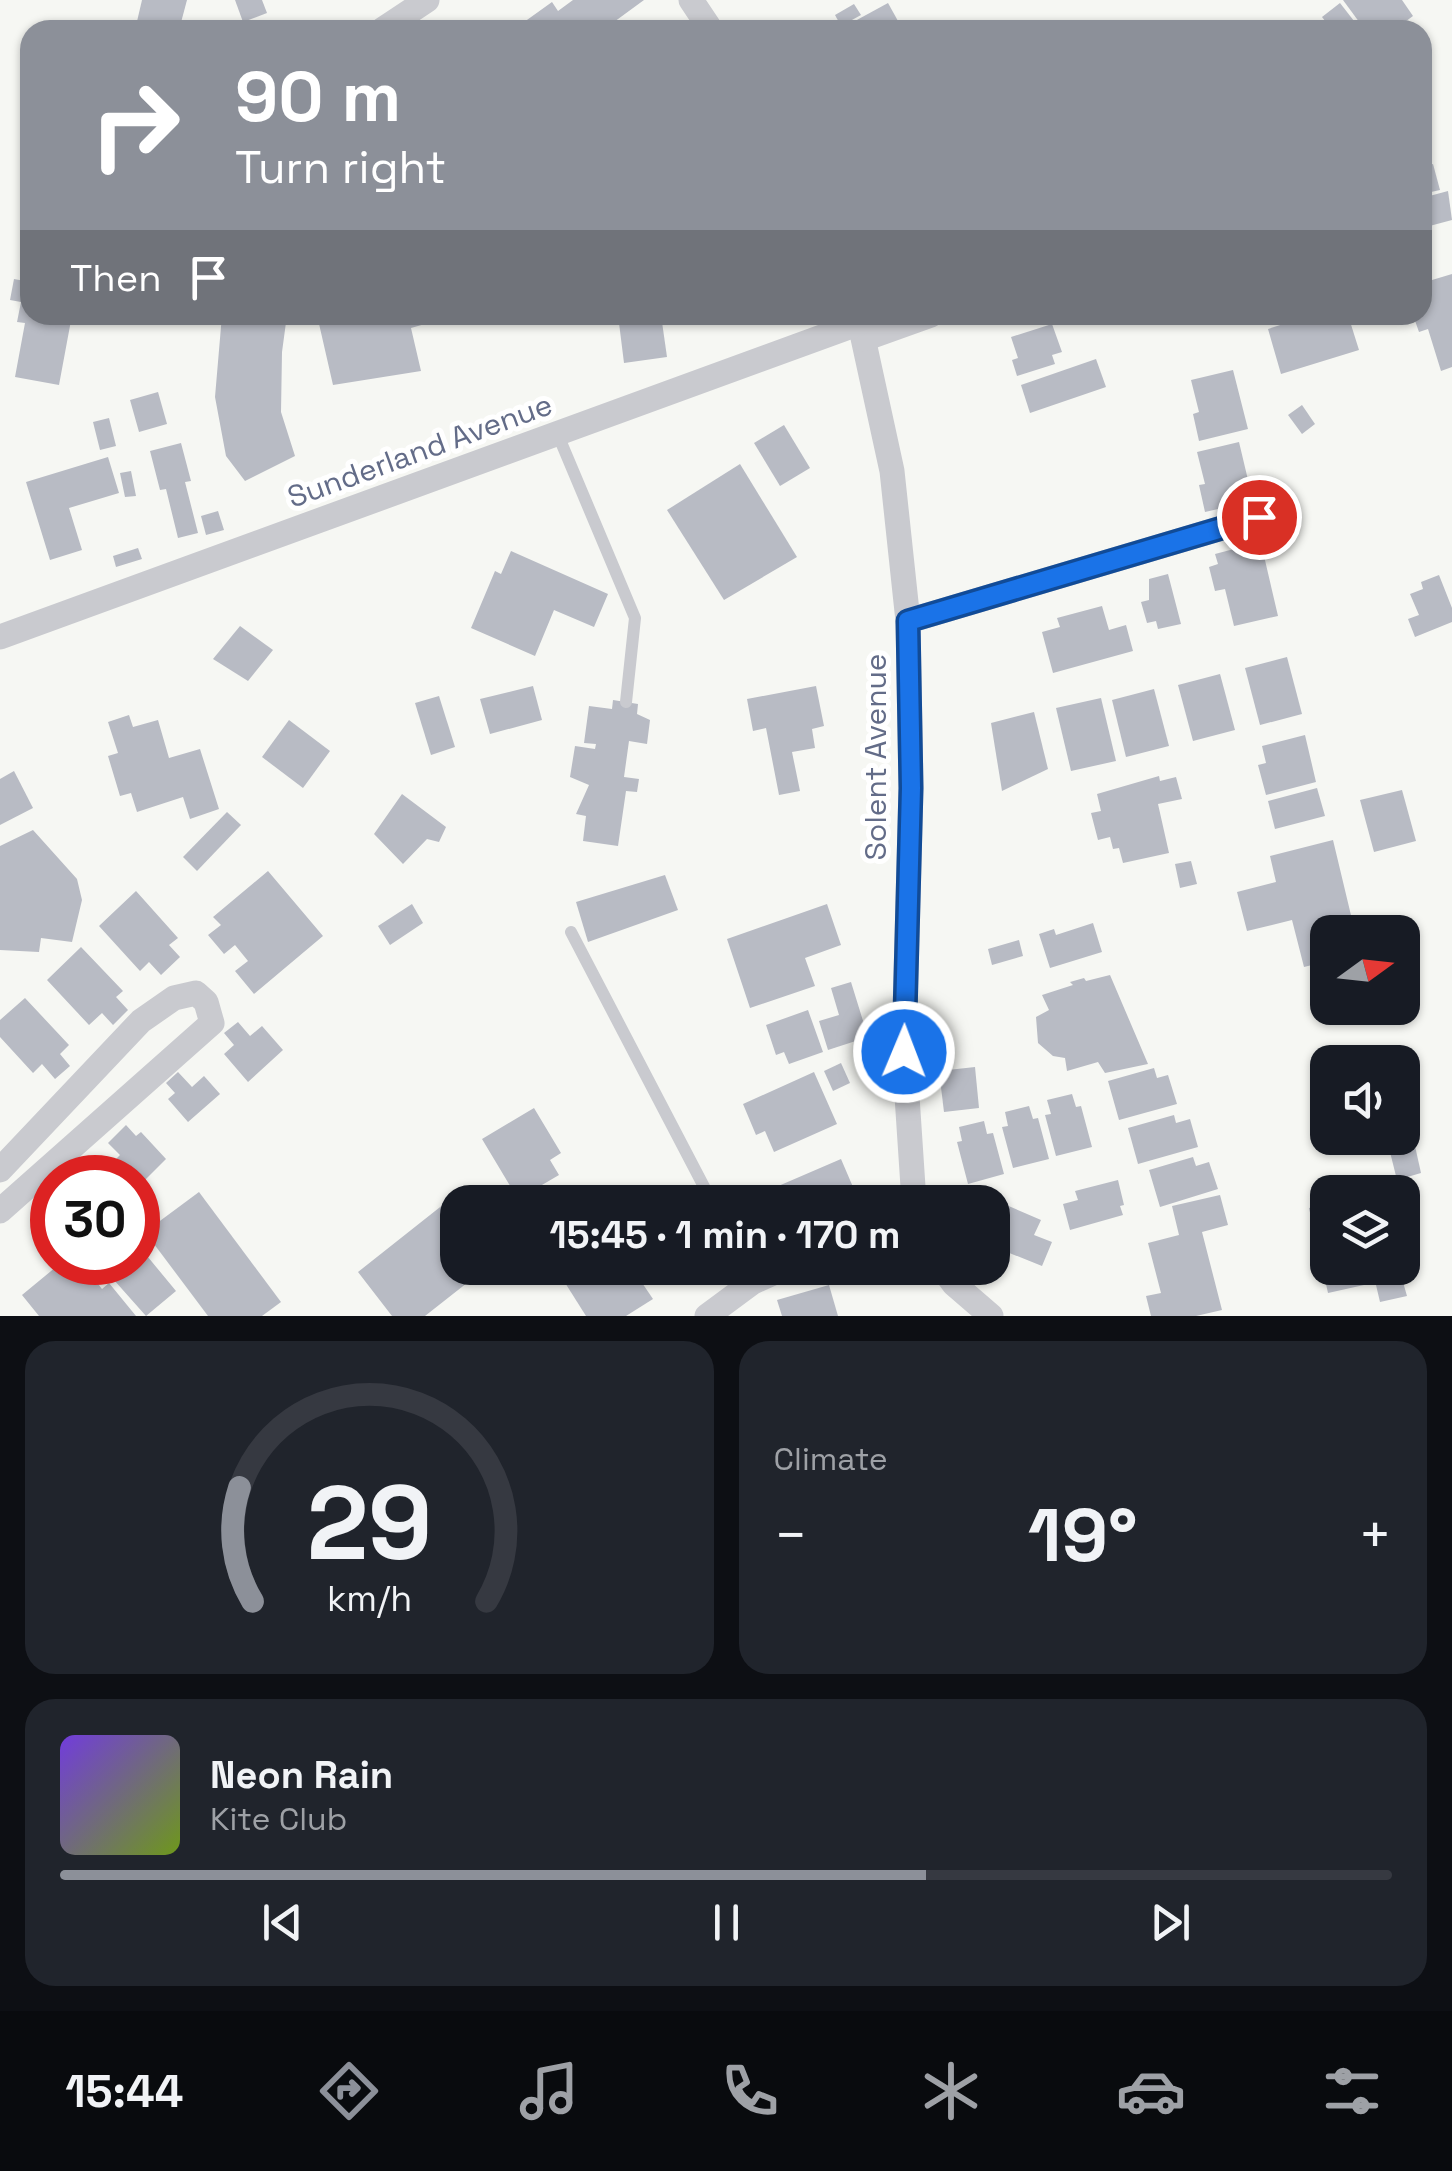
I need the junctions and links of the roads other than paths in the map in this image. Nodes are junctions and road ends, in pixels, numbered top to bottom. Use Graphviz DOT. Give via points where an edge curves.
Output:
graph roads {
  1 [pos="427,0"];
  2 [pos="397,20"];
  3 [pos="861,325"];
  4 [pos="558,436"];
  5 [pos="1259,517"];
  6 [pos="908,621"];
  7 [pos="0,637"];
  8 [pos="626,702"];
  9 [pos="571,932"];
  10 [pos="78,1088"];
  11 [pos="105,1118"];
  12 [pos="0,1170"];
  13 [pos="703,1185"];
  14 [pos="913,1185"];
  15 [pos="0,1211"];
  16 [pos="739,1285"];
  17 [pos="955,1285"];
  18 [pos="707,1316"];
  19 [pos="990,1316"];
  1 -- 2 [label="street"];
  3 -- 4 [label="street, Sunderland Avenue"];
  3 -- 6 [label="street, Solent Avenue" via="892,471"];
  4 -- 7 [label="street, Sunderland Avenue"];
  4 -- 8 [label="lane" via="635,618"];
  5 -- 6 [label="street"];
  6 -- 14 [label="street, Solent Avenue" via="904,1052"];
  9 -- 13 [label="lane"];
  10 -- 11 [label="street"];
  10 -- 11 [label="street" via="142,1021 174,998 196,993 206,1002 212,1023"];
  10 -- 12 [label="street"];
  11 -- 15 [label="street"];
  16 -- 18 [label="street"];
  17 -- 19 [label="street"];
}
